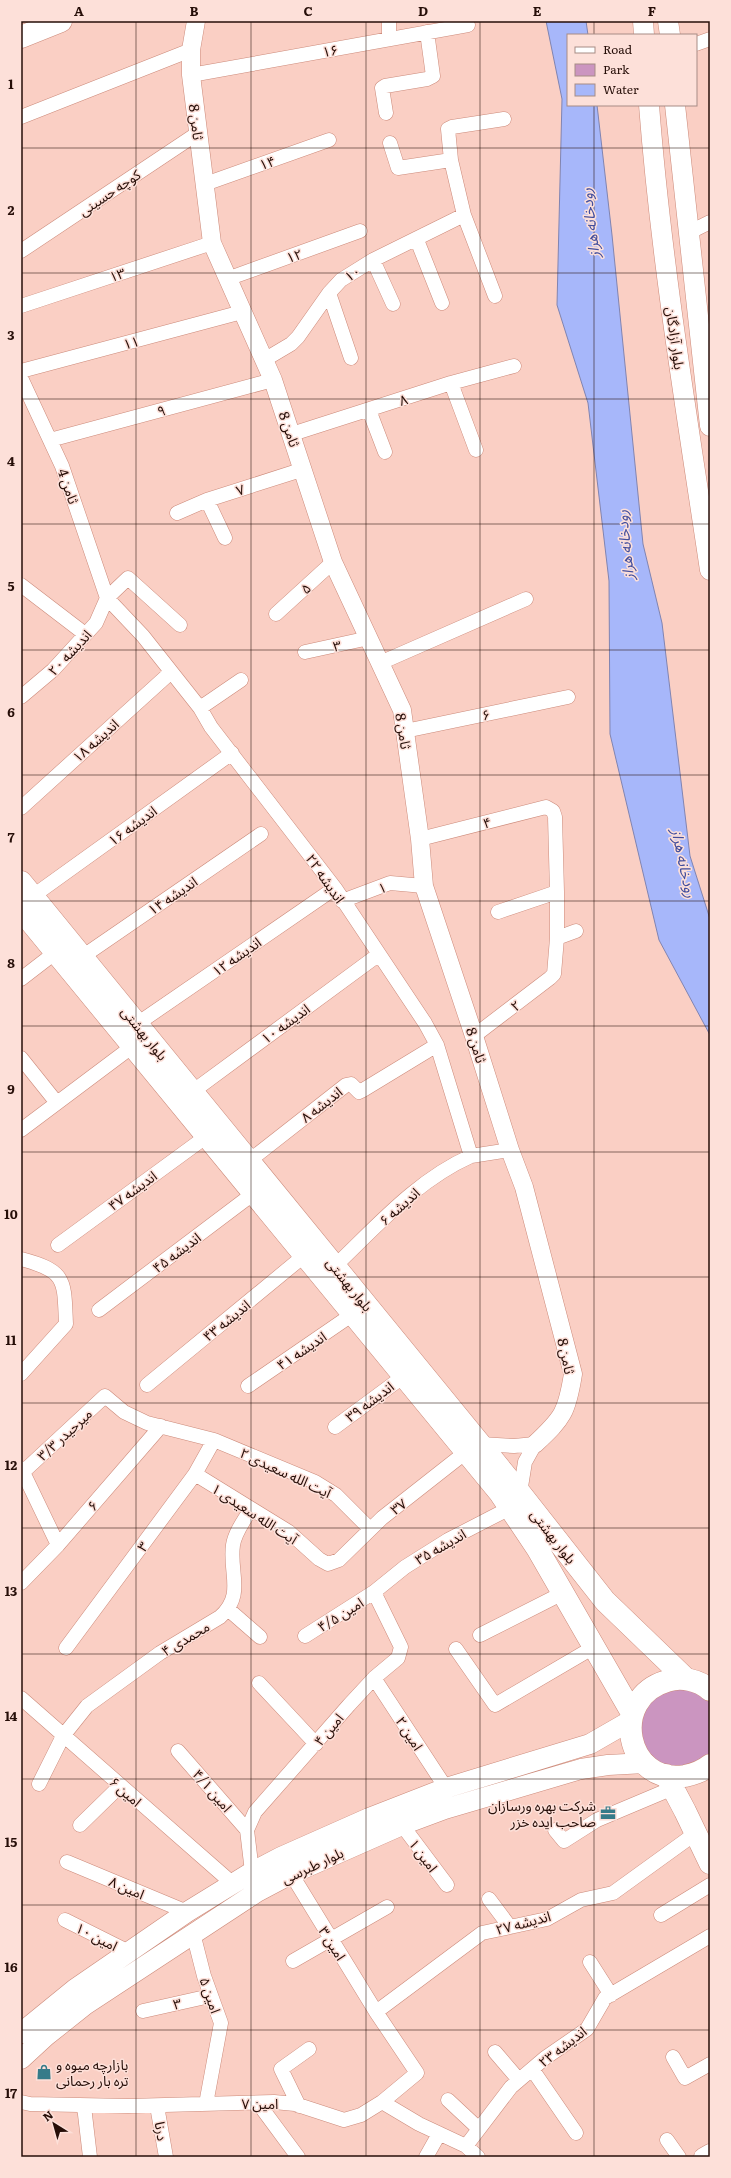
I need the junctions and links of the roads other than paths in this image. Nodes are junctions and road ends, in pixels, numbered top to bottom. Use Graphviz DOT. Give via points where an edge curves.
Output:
graph roads {
  1 [pos="61,21"];
  2 [pos="196,21"];
  3 [pos="390,21"];
  4 [pos="643,21"];
  5 [pos="668,21"];
  6 [pos="468,25"];
  7 [pos="427,32"];
  8 [pos="644,34"];
  9 [pos="670,34"];
  10 [pos="21,37"];
  11 [pos="390,39"];
  12 [pos="191,50"];
  13 [pos="191,75"];
  14 [pos="649,106"];
  15 [pos="675,106"];
  16 [pos="386,113"];
  17 [pos="21,117"];
  18 [pos="504,119"];
  19 [pos="678,132"];
  20 [pos="198,133"];
  21 [pos="652,137"];
  22 [pos="329,140"];
  23 [pos="390,143"];
  24 [pos="451,160"];
  25 [pos="205,184"];
  26 [pos="464,215"];
  27 [pos="710,222"];
  28 [pos="360,231"];
  29 [pos="688,233"];
  30 [pos="417,240"];
  31 [pos="212,243"];
  32 [pos="21,251"];
  33 [pos="372,260"];
  34 [pos="227,279"];
  35 [pos="329,293"];
  36 [pos="495,296"];
  37 [pos="442,303"];
  38 [pos="393,304"];
  39 [pos="21,306"];
  40 [pos="242,312"];
  41 [pos="705,328"];
  42 [pos="351,358"];
  43 [pos="264,360"];
  44 [pos="514,366"];
  45 [pos="21,371"];
  46 [pos="21,378"];
  47 [pos="273,380"];
  48 [pos="451,383"];
  49 [pos="370,410"];
  50 [pos="710,426"];
  51 [pos="292,434"];
  52 [pos="50,440"];
  53 [pos="476,450"];
  54 [pos="385,452"];
  55 [pos="304,469"];
  56 [pos="207,500"];
  57 [pos="177,513"];
  58 [pos="224,538"];
  59 [pos="333,562"];
  60 [pos="710,570"];
  61 [pos="21,585"];
  62 [pos="107,598"];
  63 [pos="526,599"];
  64 [pos="276,614"];
  65 [pos="180,625"];
  66 [pos="85,634"];
  67 [pos="369,638"];
  68 [pos="305,652"];
  69 [pos="380,663"];
  70 [pos="170,673"];
  71 [pos="241,680"];
  72 [pos="21,697"];
  73 [pos="568,697"];
  74 [pos="200,708"];
  75 [pos="405,731"];
  76 [pos="232,753"];
  77 [pos="21,808"];
  78 [pos="261,834"];
  79 [pos="420,839"];
  80 [pos="424,886"];
  81 [pos="335,888"];
  82 [pos="557,892"];
  83 [pos="25,896"];
  84 [pos="342,902"];
  85 [pos="498,912"];
  86 [pos="576,931"];
  87 [pos="557,938"];
  88 [pos="69,955"];
  89 [pos="378,955"];
  90 [pos="21,979"];
  91 [pos="138,1024"];
  92 [pos="474,1036"];
  93 [pos="437,1045"];
  94 [pos="133,1046"];
  95 [pos="21,1058"];
  96 [pos="192,1092"];
  97 [pos="57,1103"];
  98 [pos="21,1130"];
  99 [pos="206,1136"];
  100 [pos="510,1150"];
  101 [pos="471,1156"];
  102 [pos="249,1161"];
  103 [pos="254,1193"];
  104 [pos="58,1245"];
  105 [pos="305,1255"];
  106 [pos="21,1259"];
  107 [pos="335,1266"];
  108 [pos="99,1310"];
  109 [pos="353,1314"];
  110 [pos="21,1374"];
  111 [pos="404,1376"];
  112 [pos="147,1385"];
  113 [pos="248,1386"];
  114 [pos="105,1396"];
  115 [pos="161,1426"];
  116 [pos="335,1426"];
  117 [pos="214,1440"];
  118 [pos="535,1444"];
  119 [pos="473,1448"];
  120 [pos="22,1470"];
  121 [pos="195,1474"];
  122 [pos="515,1501"];
  123 [pos="251,1509"];
  124 [pos="370,1529"];
  125 [pos="58,1544"];
  126 [pos="334,1563"];
  127 [pos="21,1583"];
  128 [pos="374,1592"];
  129 [pos="563,1593"];
  130 [pos="229,1610"];
  131 [pos="480,1635"];
  132 [pos="305,1636"];
  133 [pos="260,1637"];
  134 [pos="594,1647"];
  135 [pos="66,1648"];
  136 [pos="456,1649"];
  137 [pos="374,1678"];
  138 [pos="686,1679"];
  139 [pos="259,1683"];
  140 [pos="710,1690"];
  141 [pos="21,1698"];
  142 [pos="631,1717"];
  143 [pos="62,1736"];
  144 [pos="316,1744"];
  145 [pos="178,1751"];
  146 [pos="645,1763"];
  147 [pos="710,1765"];
  148 [pos="669,1782"];
  149 [pos="39,1784"];
  150 [pos="120,1786"];
  151 [pos="446,1788"];
  152 [pos="80,1825"];
  153 [pos="402,1825"];
  154 [pos="247,1830"];
  155 [pos="555,1830"];
  156 [pos="696,1833"];
  157 [pos="281,1856"];
  158 [pos="66,1862"];
  159 [pos="710,1863"];
  160 [pos="252,1872"];
  161 [pos="291,1874"];
  162 [pos="232,1883"];
  163 [pos="710,1884"];
  164 [pos="446,1885"];
  165 [pos="489,1899"];
  166 [pos="387,1907"];
  167 [pos="187,1912"];
  168 [pos="661,1915"];
  169 [pos="65,1920"];
  170 [pos="510,1927"];
  171 [pos="193,1933"];
  172 [pos="710,1936"];
  173 [pos="330,1939"];
  174 [pos="129,1952"];
  175 [pos="293,1961"];
  176 [pos="590,1962"];
  177 [pos="611,1994"];
  178 [pos="210,1996"];
  179 [pos="143,2011"];
  180 [pos="376,2012"];
  181 [pos="22,2030"];
  182 [pos="309,2049"];
  183 [pos="495,2052"];
  184 [pos="673,2057"];
  185 [pos="21,2059"];
  186 [pos="710,2064"];
  187 [pos="532,2069"];
  188 [pos="519,2080"];
  189 [pos="448,2100"];
  190 [pos="21,2102"];
  191 [pos="258,2102"];
  192 [pos="382,2102"];
  193 [pos="206,2104"];
  194 [pos="84,2106"];
  195 [pos="157,2106"];
  196 [pos="299,2106"];
  197 [pos="479,2129"];
  198 [pos="576,2132"];
  199 [pos="439,2134"];
  200 [pos="667,2140"];
  201 [pos="466,2146"];
  202 [pos="710,2153"];
  203 [pos="90,2157"];
  204 [pos="166,2157"];
  205 [pos="298,2157"];
  206 [pos="426,2157"];
  207 [pos="478,2157"];
  208 [pos="679,2157"];
  209 [pos="704,2157"];
  1 -- 10 [label="main road"];
  2 -- 12 [label="street, ثامن 8"];
  3 -- 11 [label="street"];
  4 -- 8 [label="main road"];
  5 -- 9 [label="main road"];
  6 -- 7 [label="street, ۱۶"];
  7 -- 11 [label="street, ۱۶"];
  7 -- 16 [label="street" via="433,76 382,88"];
  11 -- 13 [label="street, ۱۶"];
  12 -- 13 [label="street, ثامن 8"];
  12 -- 17 [label="street"];
  13 -- 20 [label="street, ثامن 8"];
  14 -- 21 [label="main road, بلوار آزادگان"];
  15 -- 19 [label="main road, بلوار آزادگان"];
  18 -- 24 [label="street" via="452,127 448,130"];
  19 -- 21 [label="main road"];
  19 -- 29 [label="main road, بلوار آزادگان"];
  20 -- 25 [label="street, ثامن 8"];
  20 -- 32 [label="street, کوچه حسینی"];
  21 -- 60 [label="main road, بلوار آزادگان" via="679,363"];
  22 -- 25 [label="street, ۱۴"];
  23 -- 24 [label="street" via="398,168"];
  24 -- 26 [label="street"];
  25 -- 31 [label="street, ثامن 8"];
  26 -- 30 [label="street, ۱۰"];
  26 -- 36 [label="street"];
  27 -- 29 [label="street"];
  28 -- 34 [label="street, ۱۲"];
  29 -- 41 [label="main road, بلوار آزادگان"];
  30 -- 33 [label="street, ۱۰"];
  30 -- 37 [label="street"];
  31 -- 34 [label="street, ثامن 8"];
  31 -- 39 [label="street, ۱۳"];
  33 -- 35 [label="street, ۱۰" via="341,280"];
  33 -- 38 [label="street"];
  34 -- 40 [label="street, ثامن 8"];
  35 -- 42 [label="street"];
  35 -- 43 [label="street, ۱۰" via="298,337"];
  40 -- 43 [label="street, ثامن 8"];
  40 -- 45 [label="street, ۱۱"];
  41 -- 50 [label="main road, بلوار آزادگان"];
  43 -- 47 [label="street, ثامن 8"];
  44 -- 48 [label="street, ۸"];
  46 -- 52 [label="street, ثامن 4"];
  47 -- 51 [label="street, ثامن 8"];
  47 -- 52 [label="street, ۹"];
  48 -- 49 [label="street, ۸"];
  48 -- 53 [label="street"];
  49 -- 51 [label="street, ۸"];
  49 -- 54 [label="street"];
  51 -- 55 [label="street, ثامن 8"];
  52 -- 62 [label="street, ثامن 4" via="62,466"];
  55 -- 56 [label="street, ۷"];
  55 -- 59 [label="street, ثامن 8"];
  56 -- 57 [label="street, ۷"];
  56 -- 58 [label="street"];
  59 -- 64 [label="street, ۵"];
  59 -- 67 [label="street, ثامن 8"];
  61 -- 66 [label="street"];
  62 -- 65 [label="street" via="128,578"];
  62 -- 66 [label="street, اندیشه ۲۰" via="96,623"];
  62 -- 70 [label="street, اندیشه ۲۲" via="143,636"];
  63 -- 69 [label="street"];
  66 -- 72 [label="street, اندیشه ۲۰" via="53,670"];
  67 -- 68 [label="street, ۳"];
  67 -- 69 [label="street, ثامن 8"];
  69 -- 75 [label="street, ثامن 8" via="402,710"];
  70 -- 74 [label="street, اندیشه ۲۲"];
  70 -- 77 [label="street, اندیشه ۱۸"];
  71 -- 74 [label="street"];
  73 -- 75 [label="street, ۶"];
  74 -- 76 [label="street, اندیشه ۲۲"];
  75 -- 79 [label="street, ثامن 8"];
  76 -- 81 [label="street, اندیشه ۲۲"];
  76 -- 83 [label="street, اندیشه ۱۶"];
  78 -- 88 [label="street, اندیشه ۱۴"];
  79 -- 80 [label="street, ثامن 8"];
  79 -- 82 [label="street, ۴" via="546,807 552,811 554,817"];
  80 -- 84 [label="street, ۱" via="390,883"];
  80 -- 92 [label="street, ثامن 8"];
  81 -- 84 [label="street, اندیشه ۲۲"];
  81 -- 91 [label="street, اندیشه ۱۲"];
  82 -- 85 [label="street"];
  82 -- 87 [label="street"];
  83 -- 88 [label="main road, بلوار بهشتی"];
  84 -- 89 [label="street, اندیشه ۲۲"];
  86 -- 87 [label="street"];
  87 -- 92 [label="street, ۲" via="554,974"];
  88 -- 90 [label="street, اندیشه ۱۴"];
  88 -- 91 [label="main road, بلوار بهشتی"];
  88 -- 94 [label="main road, بلوار بهشتی"];
  89 -- 93 [label="street, اندیشه ۲۲" via="425,1023"];
  89 -- 96 [label="street, اندیشه ۱۰"];
  91 -- 96 [label="main road, بلوار بهشتی"];
  92 -- 100 [label="street, ثامن 8"];
  93 -- 101 [label="street, اندیشه ۲۲"];
  93 -- 102 [label="street, اندیشه ۸" via="359,1092 351,1084 346,1085"];
  94 -- 97 [label="street"];
  94 -- 99 [label="main road, بلوار بهشتی"];
  95 -- 97 [label="street"];
  96 -- 102 [label="main road, بلوار بهشتی"];
  97 -- 98 [label="street"];
  99 -- 103 [label="main road, بلوار بهشتی"];
  99 -- 104 [label="street, اندیشه ۴۷"];
  100 -- 101 [label="street"];
  100 -- 118 [label="street, ثامن 8" via="524,1187 573,1374 569,1400 559,1422"];
  101 -- 107 [label="street, اندیشه ۶" via="414,1191"];
  102 -- 107 [label="main road, بلوار بهشتی"];
  103 -- 105 [label="main road, بلوار بهشتی"];
  103 -- 108 [label="street, اندیشه ۴۵"];
  105 -- 109 [label="main road, بلوار بهشتی"];
  105 -- 112 [label="street, اندیشه ۴۳"];
  106 -- 110 [label="street" via="49,1268 59,1275 64,1289 66,1324"];
  107 -- 119 [label="main road, بلوار بهشتی"];
  109 -- 111 [label="main road, بلوار بهشتی"];
  109 -- 113 [label="street, اندیشه ۴۱"];
  111 -- 116 [label="street, اندیشه ۳۹"];
  111 -- 119 [label="main road, بلوار بهشتی"];
  114 -- 115 [label="street, آیت الله سعیدی ۲" via="124,1412 147,1424"];
  114 -- 120 [label="street, میرحیدر ۳/۳"];
  115 -- 117 [label="street, آیت الله سعیدی ۲"];
  115 -- 125 [label="street, ۶"];
  117 -- 121 [label="street, ۳"];
  117 -- 124 [label="street, آیت الله سعیدی ۲" via="315,1482 336,1495"];
  118 -- 119 [label="street"];
  118 -- 122 [label="street" via="525,1462"];
  119 -- 122 [label="main road, بلوار بهشتی"];
  119 -- 124 [label="street, ۳۷"];
  120 -- 125 [label="street"];
  121 -- 123 [label="street, آیت الله سعیدی ۱"];
  121 -- 135 [label="street, ۳"];
  122 -- 128 [label="street, اندیشه ۳۵" via="405,1566"];
  122 -- 129 [label="main road, بلوار بهشتی" via="537,1548"];
  122 -- 138 [label="main road, بلوار بهشتی" via="605,1601"];
  123 -- 126 [label="street, آیت الله سعیدی ۱" via="289,1532 324,1563"];
  123 -- 130 [label="street" via="233,1543 235,1594"];
  124 -- 126 [label="street, ۳۷"];
  125 -- 127 [label="street, ۶"];
  128 -- 132 [label="street, امین ۴/۵"];
  128 -- 137 [label="street, امین ۴" via="401,1647 398,1658"];
  129 -- 131 [label="street"];
  129 -- 134 [label="main road, بلوار بهشتی"];
  130 -- 133 [label="street"];
  130 -- 143 [label="street, محمدی ۴" via="160,1653 87,1706"];
  134 -- 136 [label="street" via="495,1705"];
  134 -- 142 [label="main road, بلوار بهشتی"];
  137 -- 144 [label="street, امین ۴"];
  137 -- 151 [label="street, امین ۲"];
  138 -- 140 [label="main road"];
  138 -- 142 [label="main road" via="672,1679 647,1690 638,1701"];
  139 -- 144 [label="street"];
  141 -- 143 [label="street, امین ۶"];
  142 -- 146 [label="main road" via="632,1744"];
  142 -- 151 [label="main road, بلوار طبرسی" via="590,1744"];
  143 -- 149 [label="street, محمدی ۴"];
  143 -- 150 [label="street, امین ۶"];
  144 -- 154 [label="street, امین ۴" via="271,1791 255,1812"];
  145 -- 154 [label="street, امین ۴/۱"];
  146 -- 148 [label="main road"];
  146 -- 153 [label="main road, بلوار طبرسی" via="581,1769"];
  147 -- 148 [label="main road" via="693,1775"];
  148 -- 155 [label="street" via="597,1820 564,1841"];
  148 -- 156 [label="main road"];
  150 -- 152 [label="street"];
  150 -- 162 [label="street, امین ۶"];
  151 -- 157 [label="main road, بلوار طبرسی"];
  153 -- 161 [label="main road, بلوار طبرسی"];
  153 -- 164 [label="street, امین ۱"];
  154 -- 160 [label="street"];
  156 -- 159 [label="main road"];
  156 -- 170 [label="street, اندیشه ۲۷" via="613,1893 581,1900 547,1919"];
  157 -- 160 [label="main road, بلوار طبرسی"];
  157 -- 161 [label="street, امین ۳"];
  158 -- 167 [label="street, امین ۸"];
  160 -- 162 [label="main road, بلوار طبرسی"];
  161 -- 171 [label="main road, بلوار طبرسی" via="257,1892"];
  161 -- 173 [label="street, امین ۳"];
  162 -- 167 [label="main road, بلوار طبرسی"];
  163 -- 168 [label="street"];
  165 -- 170 [label="street"];
  166 -- 173 [label="street"];
  167 -- 174 [label="main road, بلوار طبرسی"];
  169 -- 174 [label="street, امین ۱۰"];
  170 -- 180 [label="street, اندیشه ۲۷" via="482,1933"];
  171 -- 178 [label="street, امین ۵"];
  171 -- 185 [label="main road, بلوار طبرسی" via="85,2005"];
  172 -- 177 [label="street, اندیشه ۲۳"];
  173 -- 175 [label="street"];
  173 -- 180 [label="street, امین ۳"];
  174 -- 181 [label="main road, بلوار طبرسی"];
  176 -- 177 [label="street"];
  177 -- 187 [label="street, اندیشه ۲۳" via="605,1998 587,2029"];
  178 -- 179 [label="street, ۳"];
  178 -- 193 [label="street, امین ۵" via="221,2023"];
  180 -- 192 [label="street, امین ۳" via="417,2073"];
  182 -- 196 [label="street" via="281,2069"];
  183 -- 188 [label="street"];
  184 -- 186 [label="street" via="685,2078"];
  187 -- 188 [label="street, اندیشه ۲۳"];
  187 -- 198 [label="street"];
  188 -- 197 [label="street, اندیشه ۲۳"];
  189 -- 197 [label="street"];
  190 -- 194 [label="street, امین ۷"];
  191 -- 193 [label="street, امین ۷"];
  191 -- 196 [label="street, امین ۷"];
  191 -- 205 [label="street"];
  192 -- 196 [label="street, امین ۷" via="361,2115 344,2120"];
  192 -- 199 [label="street"];
  193 -- 195 [label="street, امین ۷"];
  194 -- 195 [label="street, امین ۷"];
  194 -- 203 [label="street"];
  195 -- 204 [label="street, درنا"];
  197 -- 201 [label="street, اندیشه ۲۳"];
  199 -- 201 [label="street"];
  199 -- 206 [label="street"];
  200 -- 208 [label="street"];
  201 -- 207 [label="street"];
  202 -- 209 [label="street"];
}
